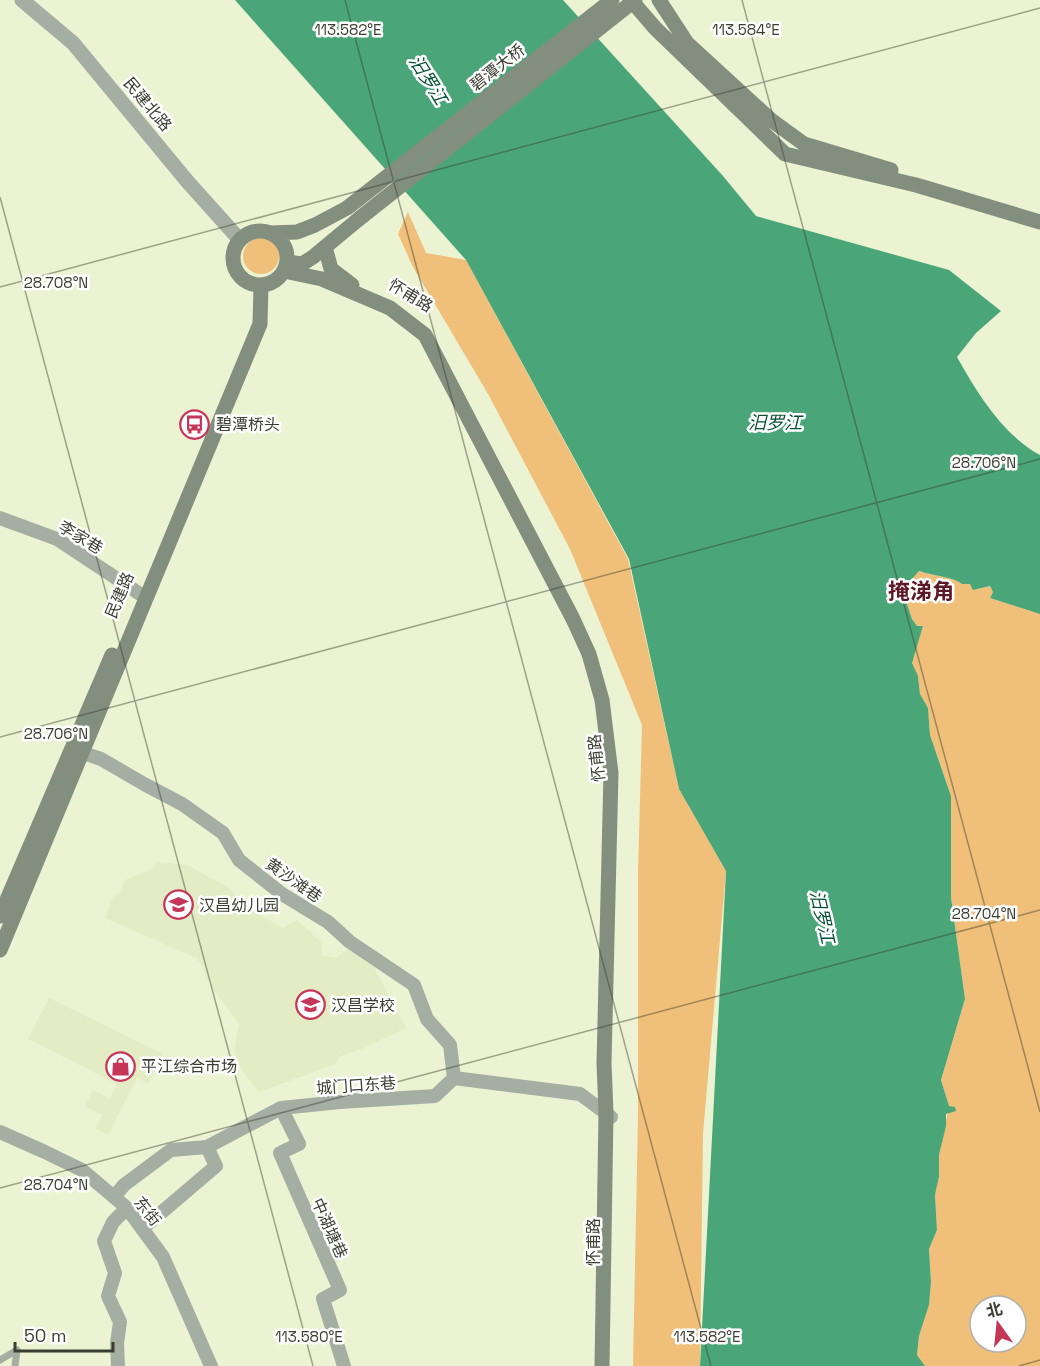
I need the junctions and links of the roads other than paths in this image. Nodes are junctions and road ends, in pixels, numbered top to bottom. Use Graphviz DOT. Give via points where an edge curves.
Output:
graph roads {
  1 [pos="22,0"];
  2 [pos="32,0"];
  3 [pos="612,0"];
  4 [pos="633,0"];
  5 [pos="658,0"];
  6 [pos="1040,215"];
  7 [pos="1040,222"];
  8 [pos="272,233"];
  9 [pos="243,236"];
  10 [pos="325,247"];
  11 [pos="286,267"];
  12 [pos="256,284"];
  13 [pos="0,518"];
  14 [pos="140,594"];
  15 [pos="77,750"];
  16 [pos="0,916"];
  17 [pos="0,950"];
  18 [pos="454,1078"];
  19 [pos="281,1108"];
  20 [pos="609,1115"];
  21 [pos="0,1132"];
  22 [pos="207,1147"];
  23 [pos="114,1197"];
  24 [pos="127,1208"];
  25 [pos="142,1228"];
  26 [pos="0,1360"];
  27 [pos="15,1366"];
  28 [pos="118,1366"];
  29 [pos="211,1366"];
  30 [pos="344,1366"];
  31 [pos="602,1366"];
  32 [pos="610,1366"];
  1 -- 9 [label="street, 民建北路" via="73,43 187,181"];
  2 -- 9 [label="street" via="81,42"];
  3 -- 8 [label="main road, 碧潭大桥" via="347,208 297,232"];
  4 -- 7 [label="main road" via="655,28 785,154 916,185"];
  4 -- 10 [label="main road, bridge"];
  5 -- 6 [label="main road" via="687,43 771,120 804,144"];
  8 -- 9 [label="main road" via="254,231"];
  8 -- 11 [label="main road" via="284,245"];
  9 -- 12 [label="main road" via="232,255 233,264 243,279"];
  10 -- 11 [label="main road" via="302,264"];
  10 -- 20 [label="main road, 怀甫路" via="331,269 348,283 393,302 432,329 581,619 597,661 608,698 618,774"];
  11 -- 12 [label="main road" via="270,283"];
  11 -- 20 [label="main road" via="390,308 425,335 589,654 602,700 611,773 604,1063"];
  12 -- 14 [label="main road, 民建路" via="251,321"];
  12 -- 15 [label="main road" via="260,324"];
  13 -- 14 [label="street, 李家巷" via="57,539"];
  14 -- 15 [label="main road, 民建路"];
  15 -- 16 [label="main road, 民建路"];
  15 -- 17 [label="main road"];
  15 -- 18 [label="street, 黄沙滩巷" via="182,804 223,833 239,860 282,894 328,922 350,942 414,985 428,1019 450,1045"];
  18 -- 19 [label="street, 城门口东巷" via="435,1096"];
  18 -- 20 [label="street" via="580,1094"];
  19 -- 22 [label="street, 城门口东巷"];
  19 -- 30 [label="street, 中湖塘巷" via="299,1144 280,1153 340,1290 323,1299"];
  20 -- 31 [label="main road"];
  20 -- 32 [label="main road, 怀甫路"];
  21 -- 23 [label="street, 东街" via="82,1170"];
  22 -- 23 [label="street, 城门口东巷" via="171,1150"];
  22 -- 25 [label="street" via="216,1166"];
  23 -- 24 [label="street, 东街"];
  24 -- 25 [label="street, 东街"];
  24 -- 28 [label="street" via="113,1222 104,1241 115,1273 108,1296 120,1322"];
  25 -- 29 [label="street, 东街" via="164,1257"];
  26 -- 27 [label="lane" via="17,1350"];
}
